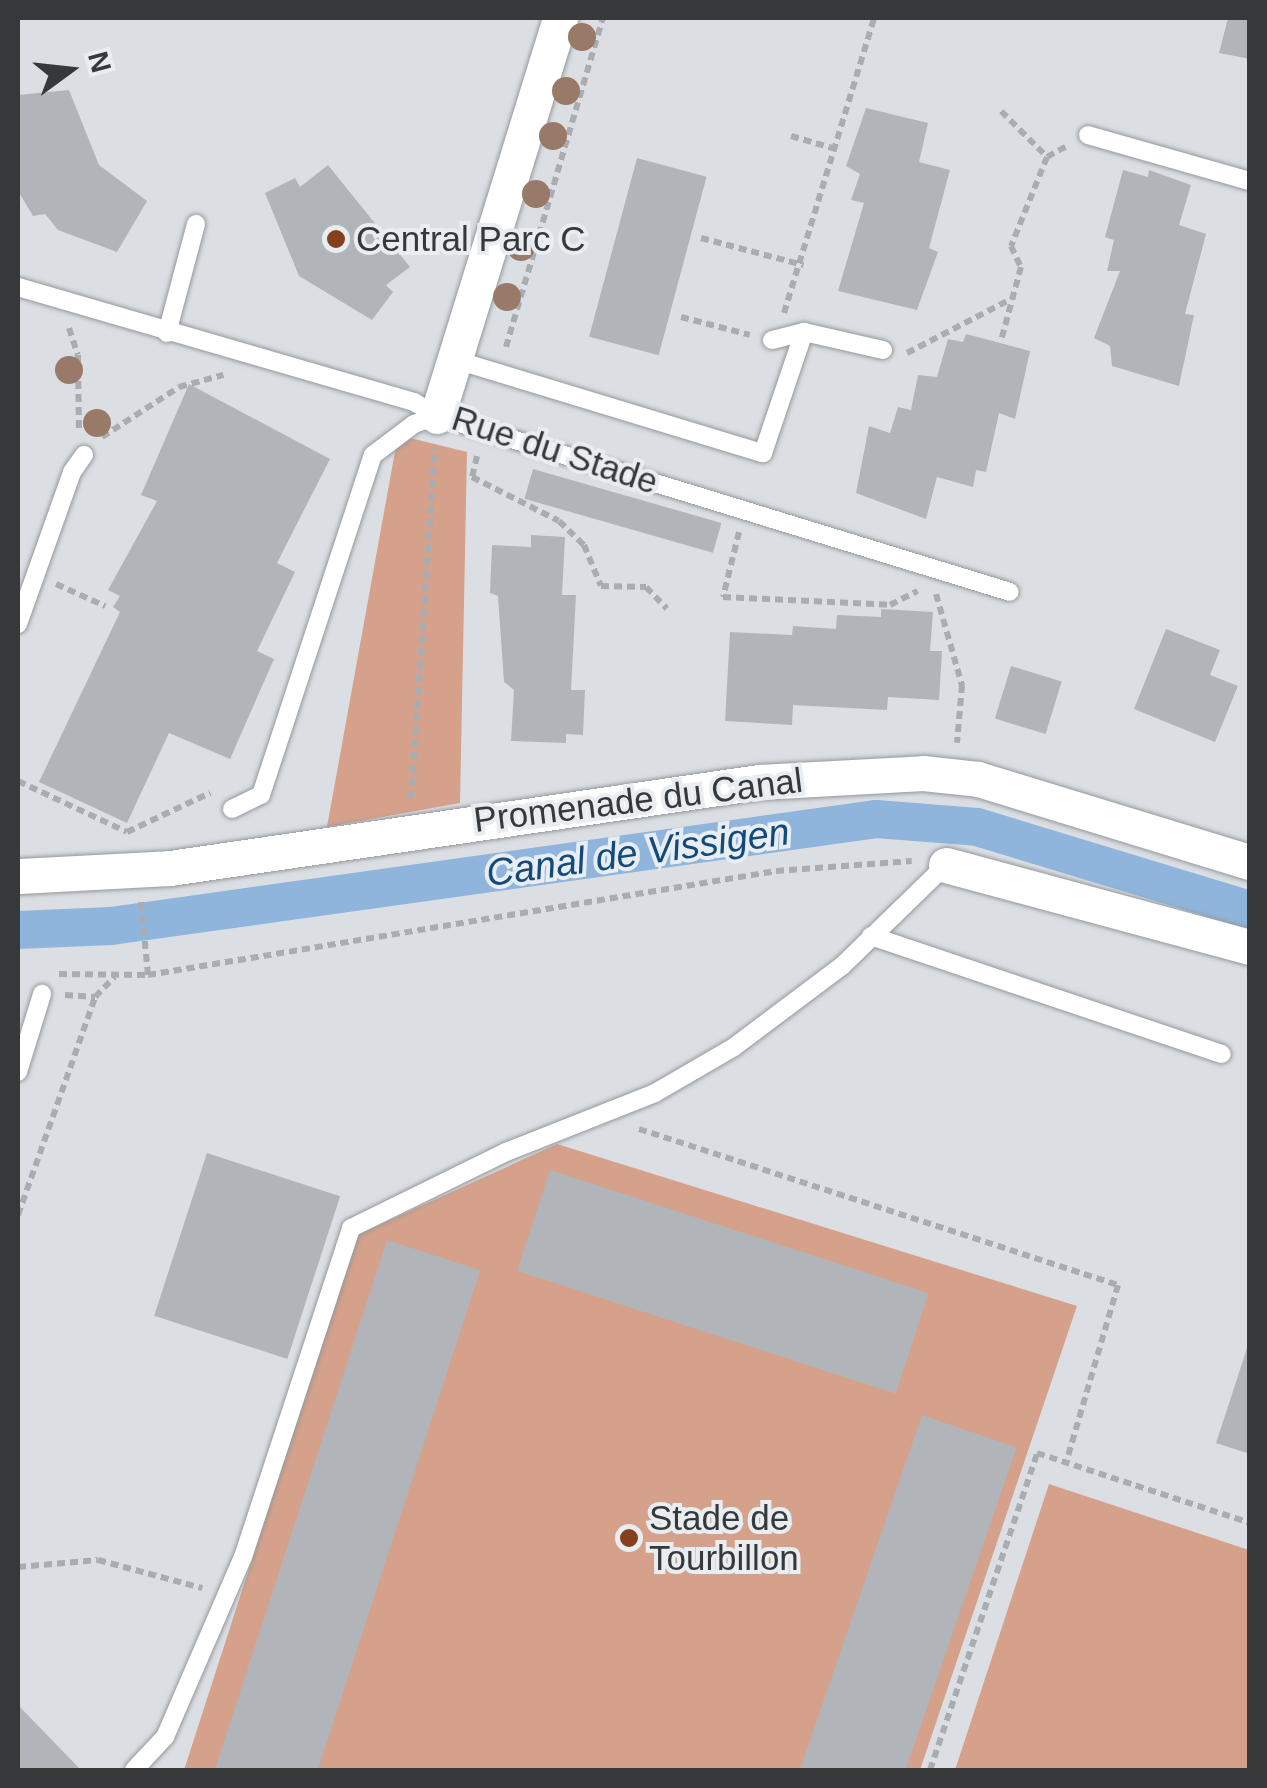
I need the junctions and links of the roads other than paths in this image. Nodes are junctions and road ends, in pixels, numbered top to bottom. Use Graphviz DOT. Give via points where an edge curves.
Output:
graph roads {
  1 [pos="560,18"];
  2 [pos="1088,135"];
  3 [pos="1250,181"];
  4 [pos="196,224"];
  5 [pos="18,287"];
  6 [pos="804,332"];
  7 [pos="167,333"];
  8 [pos="772,340"];
  9 [pos="883,350"];
  10 [pos="456,360"];
  11 [pos="437,416"];
  12 [pos="84,455"];
  13 [pos="1010,592"];
  14 [pos="18,624"];
  15 [pos="232,809"];
  16 [pos="1250,862"];
  17 [pos="946,865"];
  18 [pos="18,876"];
  19 [pos="871,936"];
  20 [pos="1250,947"];
  21 [pos="42,994"];
  22 [pos="1222,1054"];
  23 [pos="18,1072"];
  24 [pos="134,1770"];
  1 -- 10 [label="street, Rue du Stade"];
  2 -- 3 [label="lane"];
  4 -- 7 [label="lane"];
  5 -- 7 [label="lane"];
  6 -- 8 [label="lane"];
  6 -- 9 [label="lane"];
  6 -- 10 [label="lane" via="763,453"];
  7 -- 11 [label="lane" via="414,402"];
  10 -- 11 [label="street, Rue du Stade"];
  11 -- 13 [label="lane, Rue du Stade"];
  11 -- 15 [label="lane" via="373,454 261,795"];
  12 -- 14 [label="lane"];
  16 -- 18 [label="street, Promenade du Canal" via="956,774 790,778 138,870"];
  17 -- 19 [label="lane"];
  17 -- 20 [label="street"];
  19 -- 22 [label="lane"];
  19 -- 24 [label="lane" via="734,1047 602,1118 506,1152 351,1228 226,1595 165,1738"];
  21 -- 23 [label="lane"];
}
